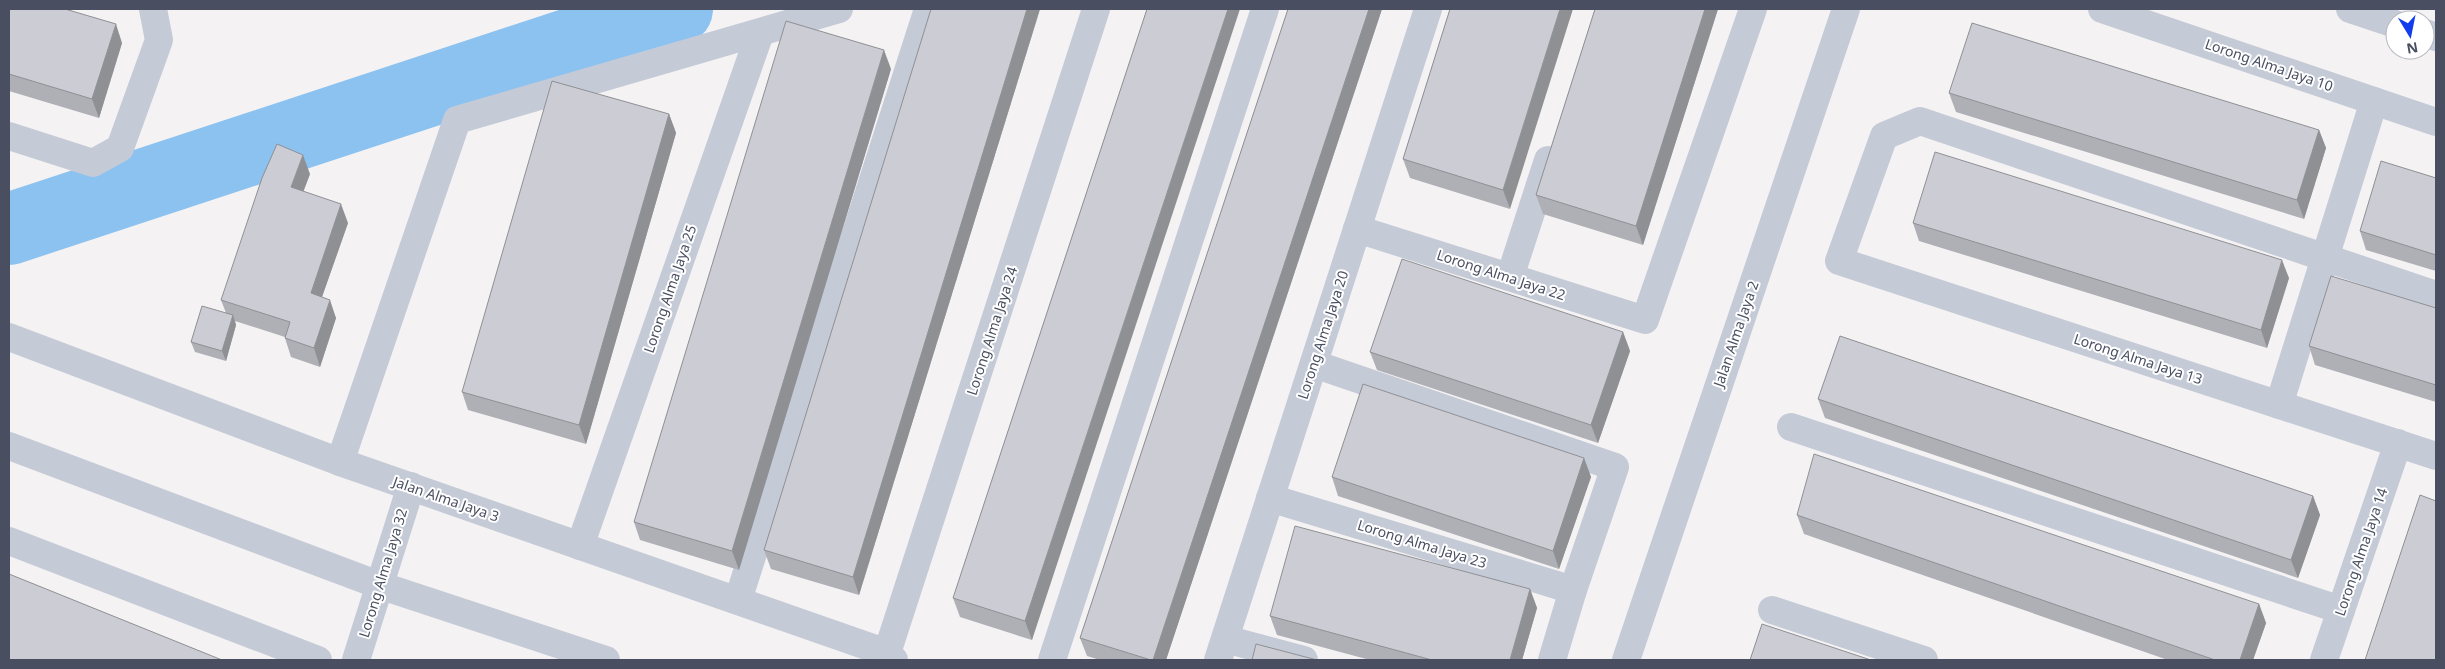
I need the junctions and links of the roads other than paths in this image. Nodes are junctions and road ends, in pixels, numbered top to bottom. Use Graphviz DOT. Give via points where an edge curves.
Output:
graph roads {
  1 [pos="153,9"];
  2 [pos="839,9"];
  3 [pos="928,9"];
  4 [pos="1096,9"];
  5 [pos="1265,9"];
  6 [pos="1428,9"];
  7 [pos="1753,9"];
  8 [pos="1846,9"];
  9 [pos="2102,9"];
  10 [pos="2350,9"];
  11 [pos="2385,21"];
  12 [pos="760,33"];
  13 [pos="2374,101"];
  14 [pos="2436,122"];
  15 [pos="9,136"];
  16 [pos="1555,138"];
  17 [pos="1357,229"];
  18 [pos="2325,258"];
  19 [pos="1510,277"];
  20 [pos="2436,295"];
  21 [pos="9,337"];
  22 [pos="1314,364"];
  23 [pos="2280,405"];
  24 [pos="1791,427"];
  25 [pos="2398,444"];
  26 [pos="9,446"];
  27 [pos="2436,456"];
  28 [pos="340,462"];
  29 [pos="410,486"];
  30 [pos="1270,498"];
  31 [pos="9,541"];
  32 [pos="580,546"];
  33 [pos="379,585"];
  34 [pos="1572,590"];
  35 [pos="738,600"];
  36 [pos="1772,610"];
  37 [pos="2341,610"];
  38 [pos="1222,649"];
  39 [pos="891,656"];
  40 [pos="318,660"];
  41 [pos="356,660"];
  42 [pos="606,660"];
  43 [pos="1052,660"];
  44 [pos="1304,660"];
  45 [pos="1552,660"];
  46 [pos="1626,660"];
  47 [pos="1924,660"];
  48 [pos="2324,660"];
  1 -- 15 [label="street" via="159,40 120,148 93,163"];
  2 -- 12 [label="street"];
  3 -- 35 [label="street"];
  4 -- 39 [label="street, Lorong Alma Jaya 24"];
  5 -- 43 [label="street"];
  6 -- 17 [label="street, Lorong Alma Jaya 20"];
  7 -- 19 [label="street, Lorong Alma Jaya 22" via="1645,320"];
  8 -- 46 [label="street, Jalan Alma Jaya 2"];
  9 -- 13 [label="street, Lorong Alma Jaya 10"];
  10 -- 11 [label="street"];
  12 -- 28 [label="street" via="457,120"];
  12 -- 32 [label="street, Lorong Alma Jaya 25"];
  13 -- 14 [label="street, Lorong Alma Jaya 10"];
  13 -- 18 [label="street"];
  16 -- 19 [label="street"];
  17 -- 19 [label="street, Lorong Alma Jaya 22"];
  17 -- 22 [label="street, Lorong Alma Jaya 20"];
  18 -- 20 [label="street"];
  18 -- 23 [label="street"];
  18 -- 23 [label="street, Lorong Alma Jaya 13" via="1920,121 1884,136 1840,261"];
  21 -- 28 [label="street, Jalan Alma Jaya 3"];
  22 -- 30 [label="street, Lorong Alma Jaya 20"];
  22 -- 34 [label="street" via="1615,467"];
  23 -- 25 [label="street, Lorong Alma Jaya 13"];
  24 -- 37 [label="street"];
  25 -- 27 [label="street, Lorong Alma Jaya 13"];
  25 -- 37 [label="street, Lorong Alma Jaya 14"];
  26 -- 33 [label="street"];
  28 -- 29 [label="street, Jalan Alma Jaya 3"];
  29 -- 32 [label="street, Jalan Alma Jaya 3"];
  29 -- 33 [label="street, Lorong Alma Jaya 32"];
  30 -- 34 [label="street, Lorong Alma Jaya 23"];
  30 -- 38 [label="street, Lorong Alma Jaya 20"];
  31 -- 40 [label="street"];
  32 -- 35 [label="street, Jalan Alma Jaya 3"];
  33 -- 41 [label="street, Lorong Alma Jaya 32"];
  33 -- 42 [label="street"];
  34 -- 45 [label="street"];
  35 -- 39 [label="street, Jalan Alma Jaya 3"];
  36 -- 47 [label="street"];
  37 -- 48 [label="street, Lorong Alma Jaya 14"];
  38 -- 44 [label="street"];
}
